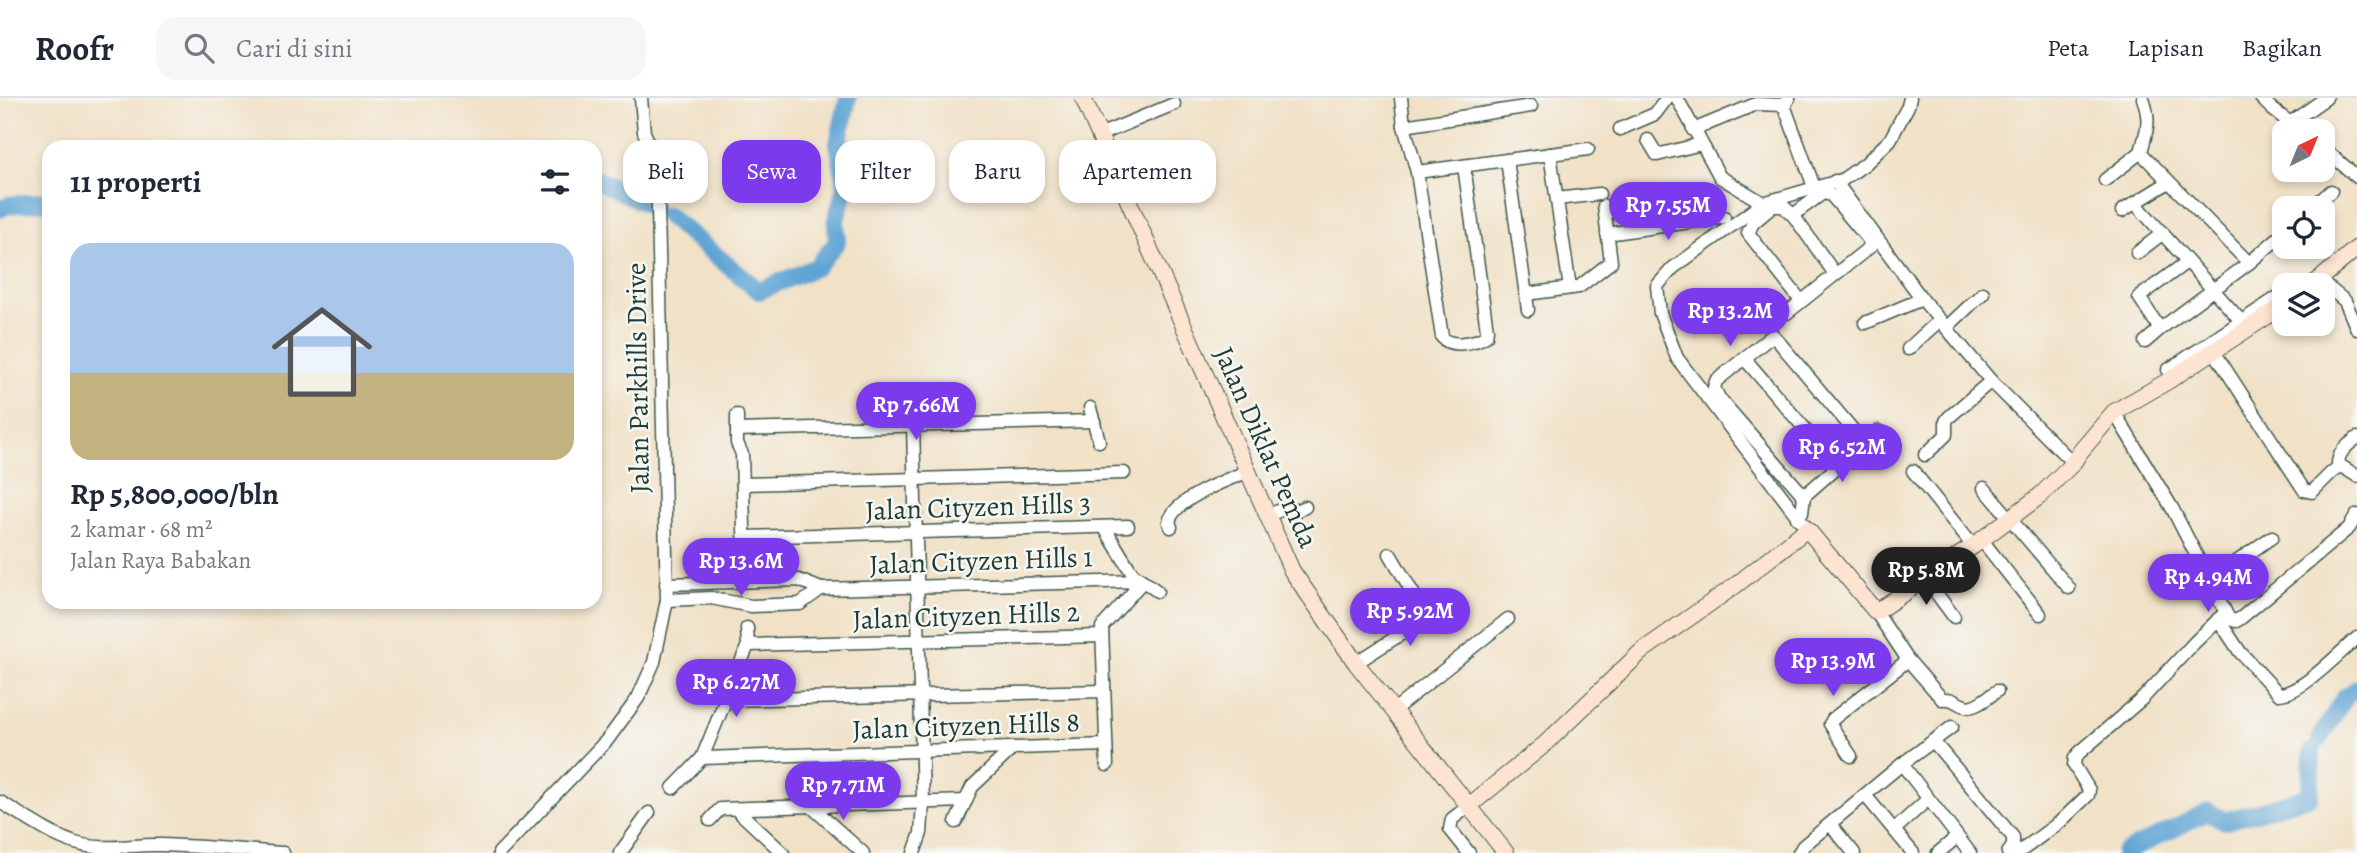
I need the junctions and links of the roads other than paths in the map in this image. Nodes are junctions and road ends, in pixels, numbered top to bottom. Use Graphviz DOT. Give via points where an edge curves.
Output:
graph roads {
  1 [pos="641,98"];
  2 [pos="1083,98"];
  3 [pos="1401,98"];
  4 [pos="1667,98"];
  5 [pos="1677,98"];
  6 [pos="1910,98"];
  7 [pos="2143,98"];
  8 [pos="2261,98"];
  9 [pos="2326,98"];
  10 [pos="1786,102"];
  11 [pos="1174,104"];
  12 [pos="1531,106"];
  13 [pos="2285,119"];
  14 [pos="2296,119"];
  15 [pos="1404,126"];
  16 [pos="1620,129"];
  17 [pos="1693,130"];
  18 [pos="1100,135"];
  19 [pos="1648,140"];
  20 [pos="1701,144"];
  21 [pos="1588,149"];
  22 [pos="2141,152"];
  23 [pos="1550,154"];
  24 [pos="2335,158"];
  25 [pos="1507,160"];
  26 [pos="1464,166"];
  27 [pos="1417,172"];
  28 [pos="2357,177"];
  29 [pos="2105,180"];
  30 [pos="2169,182"];
  31 [pos="1826,186"];
  32 [pos="2330,191"];
  33 [pos="1599,194"];
  34 [pos="2325,196"];
  35 [pos="1557,200"];
  36 [pos="1763,203"];
  37 [pos="2136,204"];
  38 [pos="1604,206"];
  39 [pos="2122,211"];
  40 [pos="1793,215"];
  41 [pos="1724,217"];
  42 [pos="2163,233"];
  43 [pos="1607,234"];
  44 [pos="2272,243"];
  45 [pos="2357,248"];
  46 [pos="2137,253"];
  47 [pos="2187,262"];
  48 [pos="2249,263"];
  49 [pos="2328,273"];
  50 [pos="1835,274"];
  51 [pos="1570,288"];
  52 [pos="2215,290"];
  53 [pos="1983,293"];
  54 [pos="1526,294"];
  55 [pos="2335,295"];
  56 [pos="1922,299"];
  57 [pos="1801,301"];
  58 [pos="2272,301"];
  59 [pos="1528,310"];
  60 [pos="1787,313"];
  61 [pos="2272,313"];
  62 [pos="2242,322"];
  63 [pos="1865,323"];
  64 [pos="1943,324"];
  65 [pos="2160,329"];
  66 [pos="2357,329"];
  67 [pos="2145,342"];
  68 [pos="1908,349"];
  69 [pos="2213,350"];
  70 [pos="1744,358"];
  71 [pos="2168,370"];
  72 [pos="1991,381"];
  73 [pos="2115,412"];
  74 [pos="737,415"];
  75 [pos="913,425"];
  76 [pos="737,430"];
  77 [pos="1878,431"];
  78 [pos="2357,438"];
  79 [pos="1098,440"];
  80 [pos="1864,443"];
  81 [pos="1924,455"];
  82 [pos="2073,464"];
  83 [pos="1837,466"];
  84 [pos="2338,467"];
  85 [pos="1249,471"];
  86 [pos="1913,471"];
  87 [pos="1124,473"];
  88 [pos="2357,476"];
  89 [pos="914,479"];
  90 [pos="743,484"];
  91 [pos="1984,488"];
  92 [pos="1804,496"];
  93 [pos="1305,508"];
  94 [pos="1267,515"];
  95 [pos="2357,515"];
  96 [pos="2010,518"];
  97 [pos="1802,524"];
  98 [pos="1128,526"];
  99 [pos="1104,527"];
  100 [pos="1171,527"];
  101 [pos="916,532"];
  102 [pos="744,537"];
  103 [pos="2272,537"];
  104 [pos="1977,542"];
  105 [pos="1390,554"];
  106 [pos="745,564"];
  107 [pos="1925,578"];
  108 [pos="1143,580"];
  109 [pos="2211,580"];
  110 [pos="666,584"];
  111 [pos="917,587"];
  112 [pos="2069,588"];
  113 [pos="821,589"];
  114 [pos="1157,591"];
  115 [pos="667,600"];
  116 [pos="1446,605"];
  117 [pos="1876,612"];
  118 [pos="2040,614"];
  119 [pos="2222,616"];
  120 [pos="1427,617"];
  121 [pos="1954,617"];
  122 [pos="1508,619"];
  123 [pos="747,628"];
  124 [pos="1102,636"];
  125 [pos="2357,638"];
  126 [pos="919,641"];
  127 [pos="748,645"];
  128 [pos="1908,660"];
  129 [pos="1356,663"];
  130 [pos="1104,691"];
  131 [pos="1997,691"];
  132 [pos="920,695"];
  133 [pos="726,700"];
  134 [pos="1394,710"];
  135 [pos="1952,727"];
  136 [pos="1933,741"];
  137 [pos="1106,745"];
  138 [pos="1013,748"];
  139 [pos="922,751"];
  140 [pos="1851,756"];
  141 [pos="702,758"];
  142 [pos="1902,764"];
  143 [pos="1107,765"];
  144 [pos="673,788"];
  145 [pos="1865,795"];
  146 [pos="1927,800"];
  147 [pos="0,802"];
  148 [pos="966,802"];
  149 [pos="923,803"];
  150 [pos="1469,806"];
  151 [pos="812,807"];
  152 [pos="736,809"];
  153 [pos="649,813"];
  154 [pos="710,820"];
  155 [pos="956,822"];
  156 [pos="1830,824"];
  157 [pos="1894,830"];
  158 [pos="1957,837"];
  159 [pos="158,849"];
  160 [pos="95,850"];
  161 [pos="253,852"];
  162 [pos="283,853"];
  163 [pos="499,853"];
  164 [pos="620,853"];
  165 [pos="783,853"];
  166 [pos="863,853"];
  167 [pos="914,853"];
  168 [pos="1469,853"];
  169 [pos="1506,853"];
  170 [pos="1799,853"];
  171 [pos="1854,853"];
  172 [pos="1913,853"];
  173 [pos="1938,853"];
  174 [pos="1970,853"];
  175 [pos="2008,853"];
  176 [pos="2018,853"];
  1 -- 110 [label="street, Jalan Parkhills Drive" via="645,132 657,165"];
  2 -- 18 [label="street, Jalan Diklat Pemda"];
  3 -- 15 [label="street"];
  4 -- 16 [label="street" via="1654,114"];
  5 -- 17 [label="street"];
  6 -- 31 [label="street" via="1890,140 1865,164"];
  7 -- 22 [label="street" via="2149,116"];
  8 -- 13 [label="street"];
  9 -- 14 [label="street"];
  10 -- 17 [label="street" via="1756,104"];
  10 -- 31 [label="street"];
  11 -- 18 [label="street"];
  12 -- 15 [label="street"];
  15 -- 27 [label="street"];
  17 -- 20 [label="street"];
  18 -- 85 [label="street, Jalan Diklat Pemda"];
  19 -- 20 [label="street" via="1657,155"];
  20 -- 36 [label="street" via="1720,177"];
  21 -- 23 [label="street"];
  22 -- 29 [label="street"];
  22 -- 30 [label="street"];
  23 -- 25 [label="street"];
  23 -- 35 [label="street"];
  24 -- 28 [label="street"];
  25 -- 26 [label="street"];
  25 -- 54 [label="street"];
  26 -- 27 [label="street"];
  26 -- 27 [label="street" via="1487,330 1480,340 1451,344 1442,337"];
  30 -- 37 [label="street"];
  30 -- 48 [label="street"];
  31 -- 36 [label="street"];
  31 -- 40 [label="street"];
  31 -- 50 [label="street" via="1871,244"];
  31 -- 56 [label="street"];
  32 -- 34 [label="street"];
  33 -- 35 [label="street"];
  35 -- 51 [label="street"];
  36 -- 97 [label="street" via="1672,268 1657,286 1660,313 1677,358"];
  37 -- 39 [label="street"];
  37 -- 42 [label="street"];
  38 -- 43 [label="street"];
  40 -- 50 [label="street"];
  40 -- 57 [label="street" via="1783,206 1773,206 1748,233"];
  41 -- 43 [label="street"];
  42 -- 46 [label="street"];
  42 -- 47 [label="street"];
  43 -- 51 [label="street" via="1611,262"];
  44 -- 48 [label="street"];
  45 -- 49 [label="street"];
  47 -- 52 [label="street"];
  47 -- 65 [label="street" via="2139,297"];
  48 -- 52 [label="street"];
  50 -- 57 [label="street"];
  51 -- 54 [label="street"];
  52 -- 62 [label="street"];
  52 -- 65 [label="street"];
  53 -- 64 [label="street"];
  54 -- 59 [label="street"];
  55 -- 66 [label="street" via="2345,301"];
  56 -- 63 [label="street"];
  56 -- 64 [label="street"];
  57 -- 60 [label="street"];
  58 -- 62 [label="street"];
  61 -- 69 [label="street"];
  62 -- 71 [label="street"];
  64 -- 68 [label="street"];
  64 -- 72 [label="street"];
  65 -- 67 [label="street"];
  69 -- 73 [label="street"];
  69 -- 84 [label="street" via="2304,490 2312,492"];
  70 -- 80 [label="street" via="1775,336"];
  70 -- 83 [label="street"];
  70 -- 92 [label="street" via="1716,381 1714,388"];
  72 -- 81 [label="street" via="1949,417 1946,435"];
  72 -- 82 [label="street"];
  73 -- 82 [label="street"];
  73 -- 109 [label="street"];
  74 -- 76 [label="street"];
  75 -- 76 [label="street"];
  75 -- 79 [label="street" via="1092,415"];
  75 -- 89 [label="street"];
  76 -- 90 [label="street"];
  77 -- 80 [label="street"];
  78 -- 84 [label="street" via="2340,452"];
  80 -- 83 [label="street"];
  82 -- 96 [label="street"];
  83 -- 92 [label="street"];
  84 -- 88 [label="street"];
  85 -- 94 [label="street, Jalan Diklat Pemda"];
  85 -- 100 [label="street" via="1186,503 1169,519"];
  86 -- 104 [label="street"];
  87 -- 89 [label="street"];
  89 -- 90 [label="street"];
  89 -- 101 [label="street"];
  90 -- 102 [label="street"];
  91 -- 96 [label="street"];
  92 -- 97 [label="street"];
  93 -- 94 [label="street"];
  94 -- 129 [label="street, Jalan Diklat Pemda" via="1292,571"];
  95 -- 119 [label="street" via="2349,528 2241,618 2236,621"];
  96 -- 104 [label="street"];
  96 -- 112 [label="street"];
  97 -- 117 [label="street"];
  97 -- 150 [label="street" via="1736,585 1642,651 1545,744"];
  98 -- 99 [label="street, Jalan Cityzen Hills 3"];
  99 -- 101 [label="street, Jalan Cityzen Hills 3"];
  99 -- 108 [label="street" via="1132,573"];
  101 -- 102 [label="street, Jalan Cityzen Hills 3"];
  101 -- 111 [label="street"];
  102 -- 106 [label="street"];
  103 -- 109 [label="street"];
  104 -- 107 [label="street"];
  104 -- 118 [label="street"];
  105 -- 120 [label="street"];
  107 -- 117 [label="street"];
  107 -- 121 [label="street"];
  108 -- 111 [label="street, Jalan Cityzen Hills 1"];
  108 -- 114 [label="street"];
  108 -- 124 [label="street" via="1102,627"];
  109 -- 119 [label="street"];
  110 -- 113 [label="street" via="799,580"];
  110 -- 115 [label="street, Jalan Parkhills Drive"];
  111 -- 113 [label="street, Jalan Cityzen Hills 1"];
  111 -- 126 [label="street"];
  113 -- 115 [label="street" via="800,604"];
  115 -- 163 [label="street, Jalan Parkhills Drive" via="654,662 638,698 608,739"];
  116 -- 120 [label="street"];
  117 -- 128 [label="street"];
  119 -- 125 [label="street" via="2240,652 2279,694 2287,694 2311,677"];
  119 -- 176 [label="street" via="2153,688 2075,758 2088,795"];
  120 -- 129 [label="street"];
  122 -- 134 [label="street"];
  123 -- 127 [label="street"];
  124 -- 126 [label="street, Jalan Cityzen Hills 2"];
  124 -- 130 [label="street"];
  126 -- 127 [label="street, Jalan Cityzen Hills 2"];
  126 -- 132 [label="street"];
  127 -- 133 [label="street"];
  128 -- 131 [label="street" via="1942,699 1972,707"];
  128 -- 140 [label="street" via="1830,724"];
  129 -- 134 [label="street, Jalan Diklat Pemda"];
  130 -- 132 [label="street"];
  130 -- 137 [label="street"];
  132 -- 133 [label="street"];
  132 -- 139 [label="street"];
  133 -- 141 [label="street"];
  134 -- 150 [label="street, Jalan Diklat Pemda"];
  135 -- 136 [label="street"];
  136 -- 142 [label="street"];
  136 -- 175 [label="street" via="2013,837"];
  137 -- 138 [label="street, Jalan Cityzen Hills 8"];
  137 -- 143 [label="street"];
  138 -- 139 [label="street, Jalan Cityzen Hills 8"];
  138 -- 148 [label="street" via="972,787"];
  139 -- 141 [label="street, Jalan Cityzen Hills 8"];
  139 -- 149 [label="street"];
  141 -- 144 [label="street"];
  142 -- 145 [label="street"];
  142 -- 146 [label="street"];
  145 -- 156 [label="street"];
  145 -- 157 [label="street"];
  146 -- 157 [label="street"];
  146 -- 158 [label="street"];
  147 -- 160 [label="street" via="52,833"];
  148 -- 149 [label="street"];
  148 -- 155 [label="street"];
  149 -- 151 [label="street"];
  149 -- 167 [label="street"];
  150 -- 168 [label="street" via="1450,824 1452,835"];
  150 -- 169 [label="street, Jalan Diklat Pemda"];
  151 -- 152 [label="street"];
  151 -- 166 [label="street"];
  152 -- 154 [label="street" via="720,810"];
  152 -- 165 [label="street"];
  153 -- 164 [label="street"];
  156 -- 170 [label="street"];
  156 -- 171 [label="street"];
  157 -- 172 [label="street"];
  158 -- 173 [label="street"];
  158 -- 174 [label="street"];
  159 -- 160 [label="street"];
  159 -- 161 [label="street" via="205,845"];
  161 -- 162 [label="street"];
}
